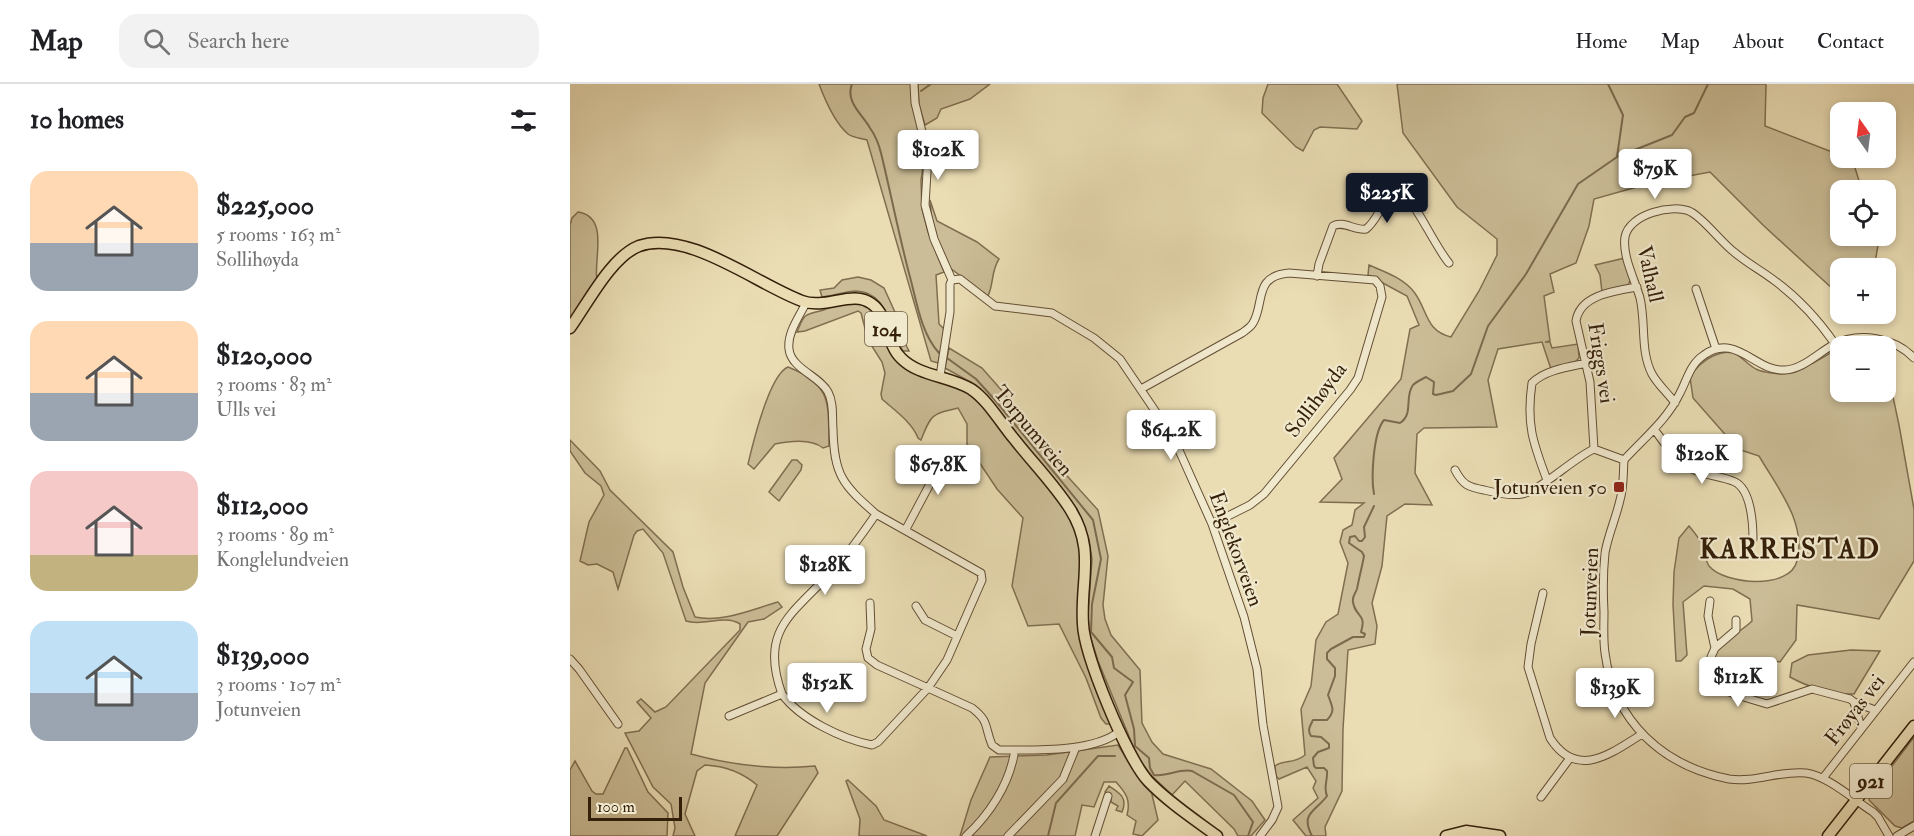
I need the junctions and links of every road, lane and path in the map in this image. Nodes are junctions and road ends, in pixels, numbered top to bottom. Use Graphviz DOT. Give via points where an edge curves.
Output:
graph roads {
  1 [pos="914,84"];
  2 [pos="1449,263"];
  3 [pos="1317,276"];
  4 [pos="952,280"];
  5 [pos="1637,287"];
  6 [pos="1696,289"];
  7 [pos="806,303"];
  8 [pos="570,328"];
  9 [pos="1830,338"];
  10 [pos="1896,345"];
  11 [pos="1830,347"];
  12 [pos="1716,349"];
  13 [pos="1914,358"];
  14 [pos="1587,363"];
  15 [pos="940,376"];
  16 [pos="1141,389"];
  17 [pos="1675,403"];
  18 [pos="1654,429"];
  19 [pos="1594,449"];
  20 [pos="948,450"];
  21 [pos="1624,460"];
  22 [pos="1455,470"];
  23 [pos="1547,480"];
  24 [pos="876,514"];
  25 [pos="1212,524"];
  26 [pos="906,529"];
  27 [pos="1753,539"];
  28 [pos="1543,593"];
  29 [pos="1710,601"];
  30 [pos="870,603"];
  31 [pos="916,606"];
  32 [pos="1736,620"];
  33 [pos="957,636"];
  34 [pos="1715,648"];
  35 [pos="570,659"];
  36 [pos="1914,662"];
  37 [pos="928,688"];
  38 [pos="783,694"];
  39 [pos="1854,702"];
  40 [pos="1875,710"];
  41 [pos="729,716"];
  42 [pos="618,724"];
  43 [pos="1914,726"];
  44 [pos="1861,728"];
  45 [pos="1120,731"];
  46 [pos="1642,735"];
  47 [pos="1076,747"];
  48 [pos="1014,755"];
  49 [pos="1570,758"];
  50 [pos="1823,778"];
  51 [pos="1108,796"];
  52 [pos="1541,796"];
  53 [pos="1856,801"];
  54 [pos="1914,826"];
  55 [pos="1215,835"];
  56 [pos="966,836"];
  57 [pos="1008,836"];
  58 [pos="1095,836"];
  59 [pos="1260,836"];
  60 [pos="1446,836"];
  61 [pos="1500,836"];
  62 [pos="1828,836"];
  63 [pos="1889,836"];
  64 [pos="1897,836"];
  1 -- 4 [label="street" via="928,156 925,195 929,222"];
  2 -- 3 [label="street" via="1411,202 1400,195 1388,202 1366,229 1334,225"];
  3 -- 16 [label="street, Sollihøyda" via="1279,274 1261,291 1253,324"];
  3 -- 25 [label="street, Sollihøyda" via="1375,280 1380,286 1382,297 1358,378 1263,494"];
  4 -- 15 [label="street"];
  4 -- 16 [label="street, Englekorveien" via="960,279 995,306 1052,314 1085,333 1120,359"];
  5 -- 9 [label="street, Valhall" via="1625,244 1630,225 1656,212 1688,210 1735,253 1792,295"];
  5 -- 14 [label="street, Friggs vei" via="1592,299 1580,308 1576,321"];
  5 -- 17 [label="street, Valhall" via="1648,363 1657,382"];
  6 -- 12 [label="street"];
  7 -- 8 [label="main road" via="687,247 650,243 619,259"];
  7 -- 15 [label="main road, Torpumveien / 104" via="818,305 851,298 867,301 878,310 899,357"];
  7 -- 24 [label="street" via="789,340 790,355 829,393 838,470 849,491"];
  10 -- 13 [label="street"];
  11 -- 12 [label="street" via="1804,364 1781,370 1731,348"];
  12 -- 17 [label="street" via="1697,360"];
  14 -- 19 [label="street, Friggs vei"];
  14 -- 23 [label="street" via="1538,377 1532,383 1529,423"];
  15 -- 45 [label="main road, Torpumveien / 104" via="974,391 989,406 1075,518 1086,553 1086,646"];
  16 -- 25 [label="street, Englekorveien" via="1178,448"];
  17 -- 18 [label="street"];
  18 -- 21 [label="street"];
  18 -- 27 [label="street" via="1680,461 1694,470 1738,483 1745,492 1754,522"];
  19 -- 21 [label="street"];
  19 -- 23 [label="street"];
  20 -- 26 [label="street"];
  21 -- 46 [label="street, Jotunveien" via="1622,494 1605,554 1604,651 1615,694"];
  22 -- 23 [label="street" via="1467,485 1506,494 1521,494"];
  24 -- 26 [label="street"];
  24 -- 38 [label="street" via="836,568 782,625 774,663"];
  25 -- 59 [label="street, Englekorveien" via="1244,616 1257,669 1278,807"];
  26 -- 33 [label="street" via="981,573 982,580"];
  28 -- 49 [label="street" via="1528,667 1550,738"];
  29 -- 34 [label="street" via="1708,616"];
  30 -- 37 [label="street" via="868,658"];
  31 -- 33 [label="street" via="925,620"];
  32 -- 34 [label="street" via="1736,630"];
  33 -- 37 [label="street"];
  34 -- 39 [label="street" via="1711,657 1712,680 1716,686 1737,695 1767,704 1812,689"];
  35 -- 42 [label="street"];
  36 -- 40 [label="street, Frøyas vei"];
  37 -- 38 [label="street" via="872,745 807,718"];
  37 -- 47 [label="street" via="977,712 986,720 992,745 999,750"];
  38 -- 41 [label="street"];
  39 -- 40 [label="street"];
  39 -- 44 [label="street"];
  40 -- 44 [label="street, Frøyas vei"];
  43 -- 53 [label="main road, 921"];
  44 -- 50 [label="street, Frøyas vei"];
  45 -- 47 [label="street" via="1104,741"];
  45 -- 55 [label="main road, Torpumveien / 104" via="1148,781"];
  46 -- 49 [label="street" via="1592,761"];
  46 -- 50 [label="street, Jotunveien" via="1682,764 1715,775 1745,780 1807,773"];
  47 -- 57 [label="street" via="1063,779"];
  48 -- 56 [label="street" via="992,808"];
  49 -- 52 [label="street"];
  50 -- 53 [label="street, Jotunveien"];
  51 -- 58 [label="street"];
  53 -- 62 [label="main road, 921"];
  53 -- 63 [label="street, Jotunveien" via="1878,817"];
  54 -- 64 [label="street"];
  60 -- 61 [label="main road" via="1466,831"];
}
